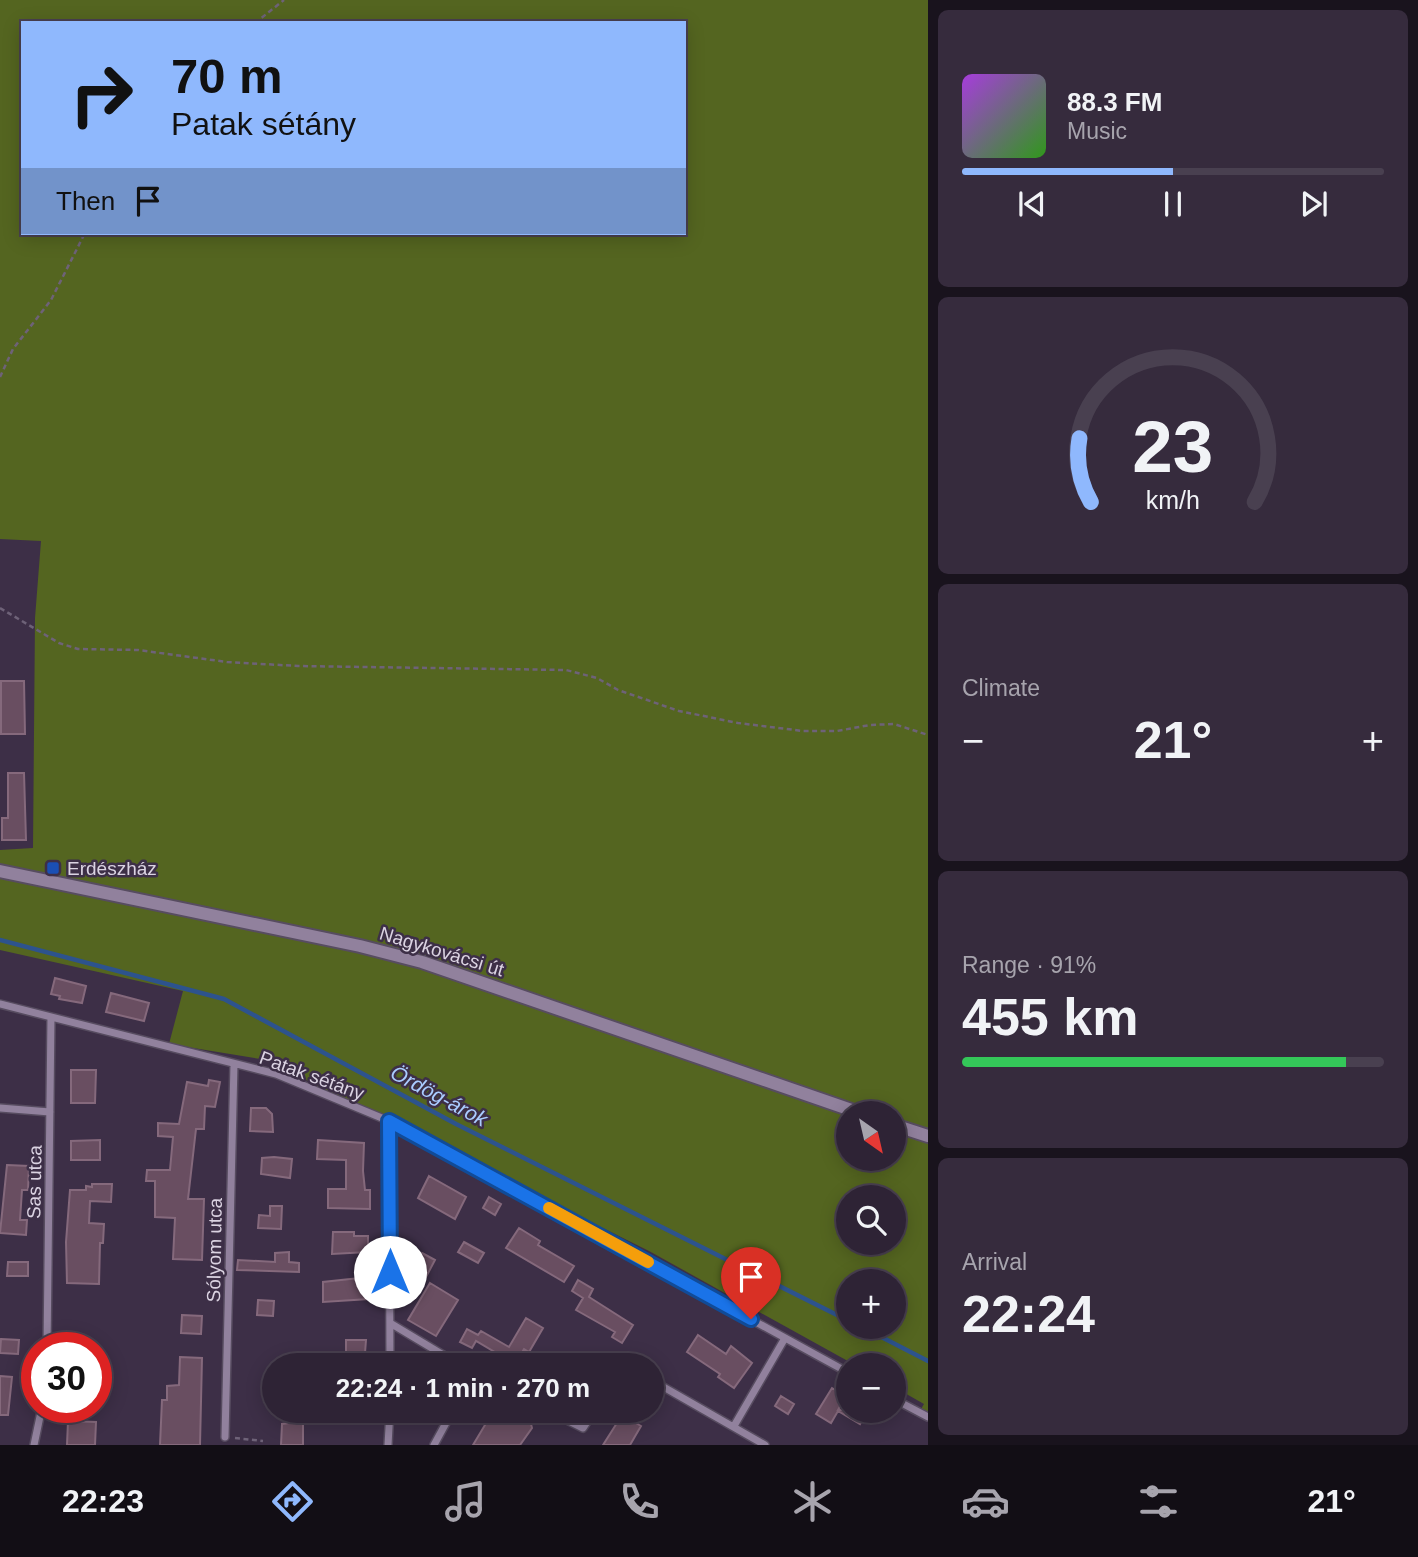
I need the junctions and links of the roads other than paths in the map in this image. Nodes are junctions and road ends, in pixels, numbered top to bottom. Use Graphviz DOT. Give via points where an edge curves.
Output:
graph roads {
  1 [pos="0,871"];
  2 [pos="0,1004"];
  3 [pos="51,1017"];
  4 [pos="234,1064"];
  5 [pos="836,1105"];
  6 [pos="0,1108"];
  7 [pos="50,1112"];
  8 [pos="389,1121"];
  9 [pos="906,1129"];
  10 [pos="928,1136"];
  11 [pos="390,1323"];
  12 [pos="47,1332"];
  13 [pos="785,1338"];
  14 [pos="390,1353"];
  15 [pos="440,1353"];
  16 [pos="836,1366"];
  17 [pos="664,1387"];
  18 [pos="906,1405"];
  19 [pos="928,1417"];
  20 [pos="38,1423"];
  21 [pos="389,1423"];
  22 [pos="446,1423"];
  23 [pos="572,1423"];
  24 [pos="586,1423"];
  25 [pos="734,1426"];
  26 [pos="225,1437"];
  27 [pos="34,1445"];
  28 [pos="388,1445"];
  29 [pos="434,1445"];
  30 [pos="765,1445"];
  1 -- 5 [label="street, Nagykovácsi út" via="422,962"];
  2 -- 3 [label="street, Patak sétány"];
  3 -- 4 [label="street, Patak sétány"];
  3 -- 7 [label="street, Sas utca"];
  4 -- 8 [label="street, Patak sétány" via="276,1074"];
  4 -- 26 [label="street, Sólyom utca"];
  6 -- 7 [label="street"];
  7 -- 12 [label="street, Sas utca"];
  8 -- 11 [label="street"];
  8 -- 13 [label="street, Patak sétány"];
  9 -- 10 [label="street"];
  11 -- 14 [label="street"];
  11 -- 15 [label="street"];
  13 -- 16 [label="street, Patak sétány"];
  13 -- 25 [label="street"];
  17 -- 25 [label="street"];
  18 -- 19 [label="street"];
  20 -- 27 [label="street"];
  21 -- 28 [label="street"];
  22 -- 29 [label="street"];
  23 -- 24 [label="street" via="583,1429"];
  25 -- 30 [label="street"];
}
